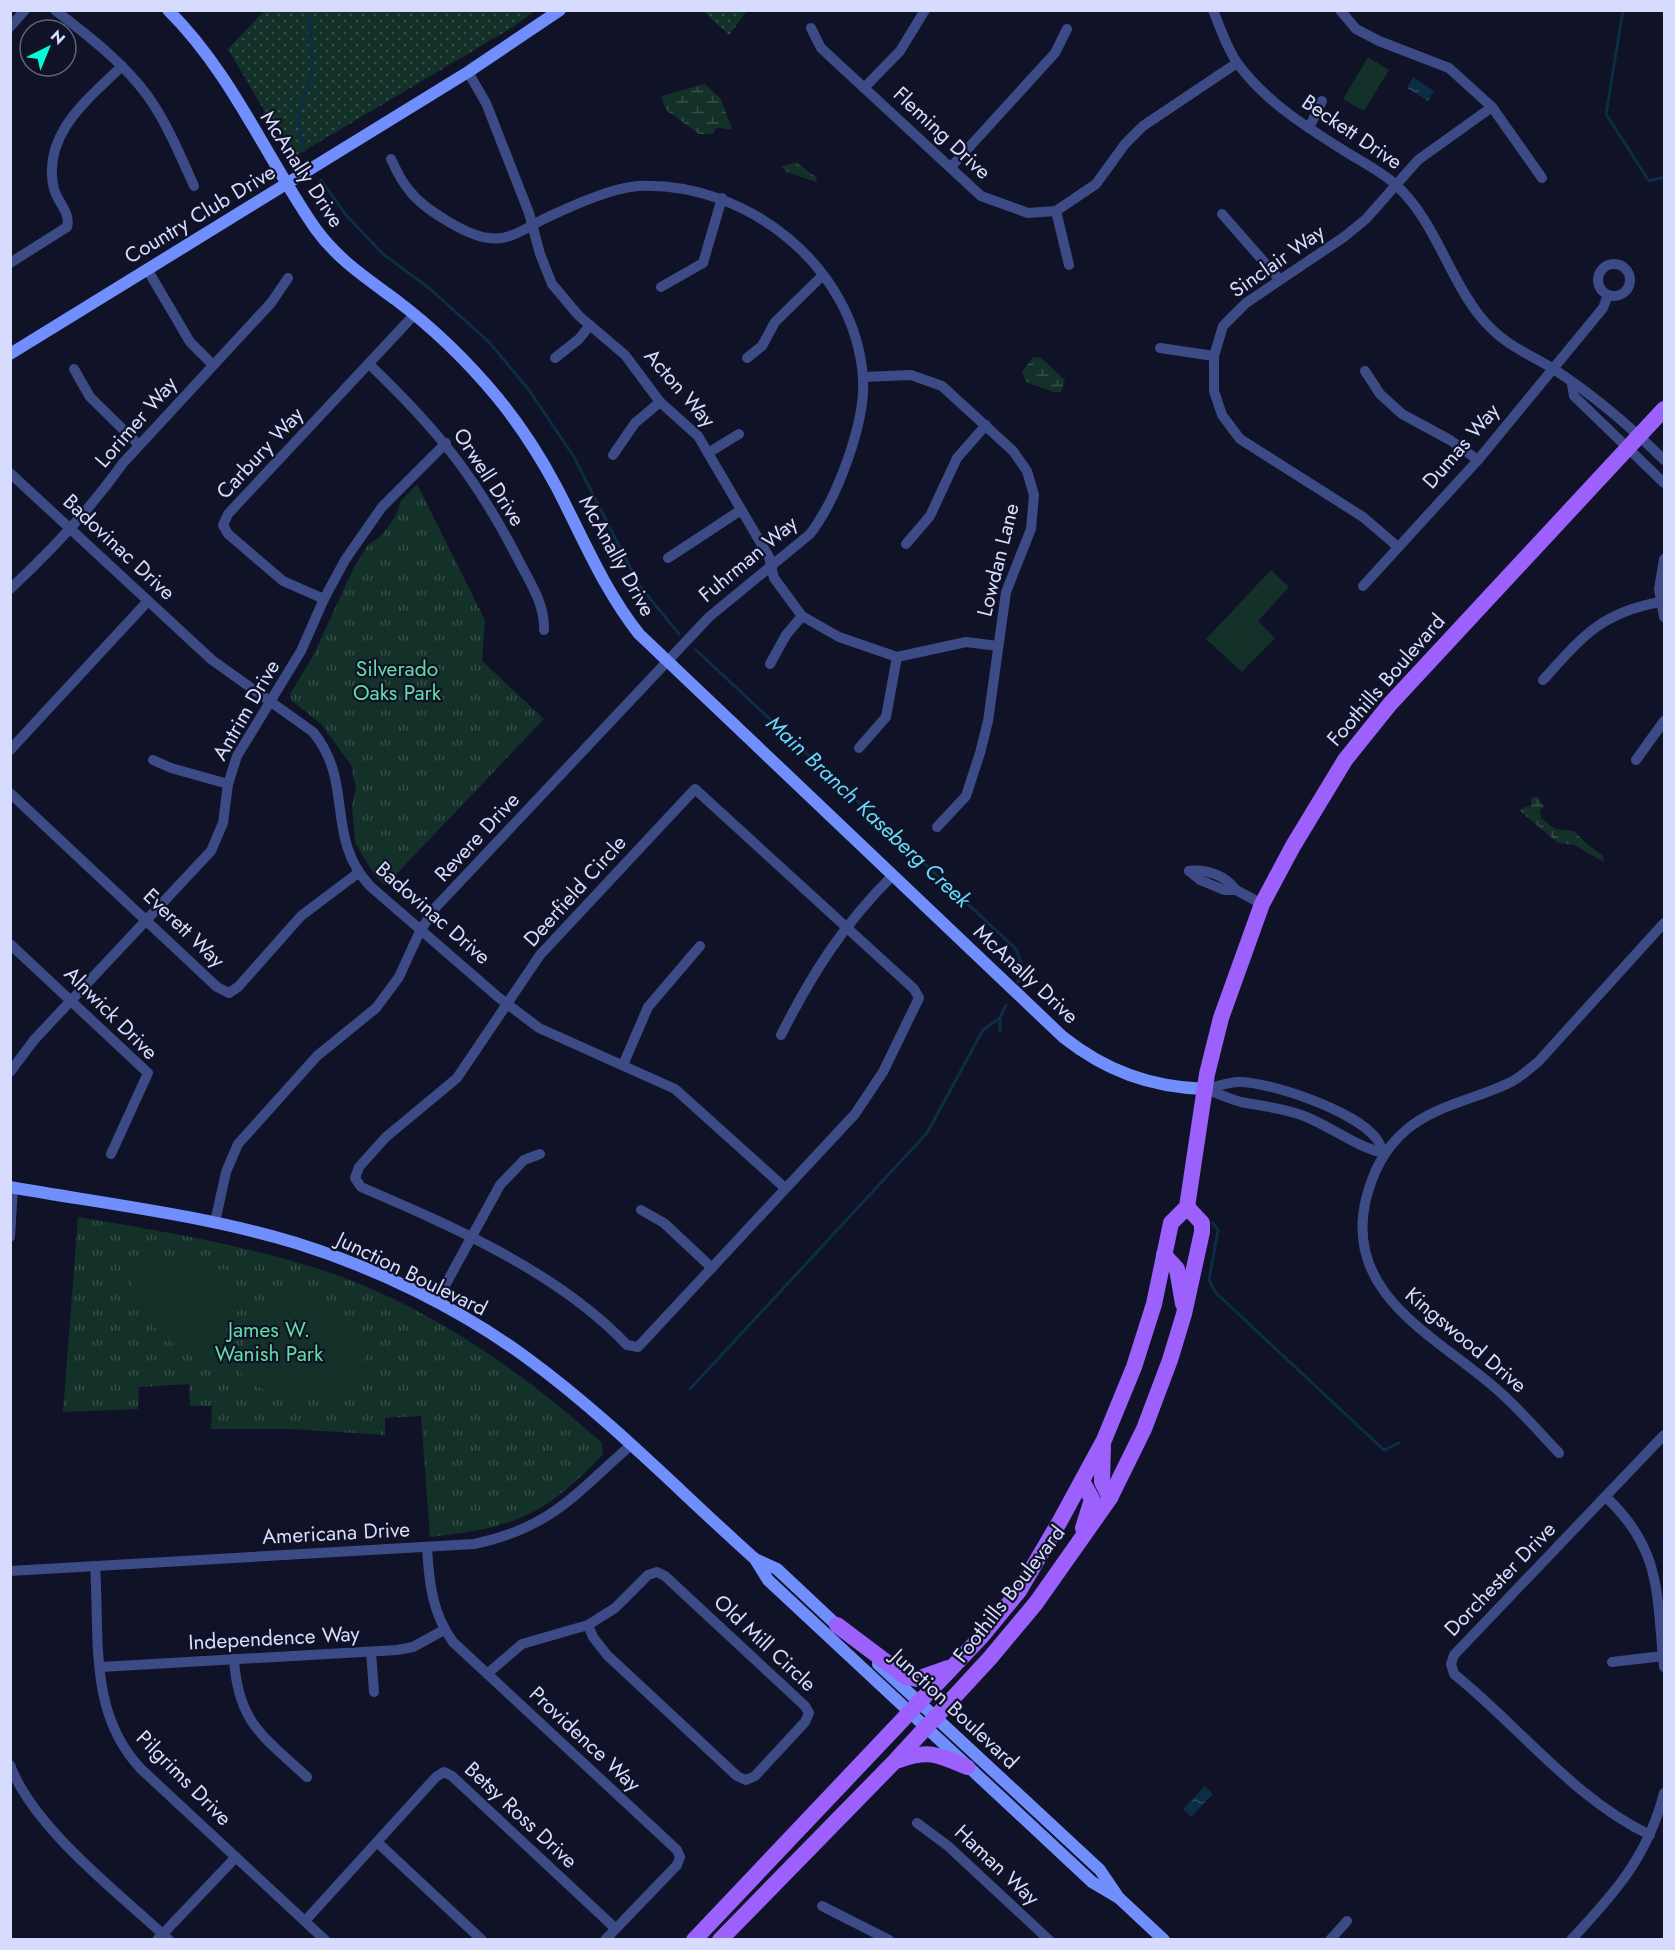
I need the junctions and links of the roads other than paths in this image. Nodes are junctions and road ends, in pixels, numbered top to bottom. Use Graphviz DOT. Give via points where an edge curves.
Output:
graph roads {
  1 [pos="25,10"];
  2 [pos="55,10"];
  3 [pos="168,10"];
  4 [pos="560,10"];
  5 [pos="925,10"];
  6 [pos="1213,10"];
  7 [pos="1340,10"];
  8 [pos="10,27"];
  9 [pos="811,28"];
  10 [pos="1067,29"];
  11 [pos="1237,63"];
  12 [pos="122,66"];
  13 [pos="468,72"];
  14 [pos="864,88"];
  15 [pos="1322,101"];
  16 [pos="1492,106"];
  17 [pos="1309,128"];
  18 [pos="391,159"];
  19 [pos="951,167"];
  20 [pos="1542,178"];
  21 [pos="287,184"];
  22 [pos="1396,184"];
  23 [pos="194,186"];
  24 [pos="722,198"];
  25 [pos="1056,211"];
  26 [pos="1222,214"];
  27 [pos="533,225"];
  28 [pos="10,263"];
  29 [pos="1069,265"];
  30 [pos="147,269"];
  31 [pos="822,276"];
  32 [pos="288,278"];
  33 [pos="1279,279"];
  34 [pos="661,287"];
  35 [pos="1608,295"];
  36 [pos="414,315"];
  37 [pos="590,325"];
  38 [pos="1160,348"];
  39 [pos="10,354"];
  40 [pos="1214,357"];
  41 [pos="555,358"];
  42 [pos="747,358"];
  43 [pos="369,364"];
  44 [pos="213,365"];
  45 [pos="74,369"];
  46 [pos="1552,369"];
  47 [pos="1365,370"];
  48 [pos="863,377"];
  49 [pos="1572,384"];
  50 [pos="660,402"];
  51 [pos="1665,409"];
  52 [pos="986,425"];
  53 [pos="739,434"];
  54 [pos="1634,442"];
  55 [pos="446,443"];
  56 [pos="139,445"];
  57 [pos="708,453"];
  58 [pos="613,455"];
  59 [pos="1478,460"];
  60 [pos="1665,460"];
  61 [pos="10,473"];
  62 [pos="1665,483"];
  63 [pos="741,510"];
  64 [pos="69,527"];
  65 [pos="906,544"];
  66 [pos="1398,547"];
  67 [pos="668,558"];
  68 [pos="1665,559"];
  69 [pos="771,567"];
  70 [pos="1363,586"];
  71 [pos="10,589"];
  72 [pos="324,599"];
  73 [pos="148,601"];
  74 [pos="1660,602"];
  75 [pos="802,616"];
  76 [pos="1665,617"];
  77 [pos="544,630"];
  78 [pos="998,646"];
  79 [pos="897,657"];
  80 [pos="668,663"];
  81 [pos="770,664"];
  82 [pos="1543,680"];
  83 [pos="271,702"];
  84 [pos="1665,721"];
  85 [pos="860,748"];
  86 [pos="10,750"];
  87 [pos="153,760"];
  88 [pos="1636,760"];
  89 [pos="228,784"];
  90 [pos="10,793"];
  91 [pos="937,827"];
  92 [pos="1189,871"];
  93 [pos="358,873"];
  94 [pos="893,875"];
  95 [pos="1262,904"];
  96 [pos="148,921"];
  97 [pos="1665,923"];
  98 [pos="846,926"];
  99 [pos="420,932"];
  100 [pos="10,944"];
  101 [pos="700,946"];
  102 [pos="72,1001"];
  103 [pos="507,1005"];
  104 [pos="781,1035"];
  105 [pos="623,1065"];
  106 [pos="10,1072"];
  107 [pos="1205,1089"];
  108 [pos="1384,1153"];
  109 [pos="111,1154"];
  110 [pos="540,1154"];
  111 [pos="12,1187"];
  112 [pos="785,1188"];
  113 [pos="1186,1207"];
  114 [pos="641,1210"];
  115 [pos="215,1222"];
  116 [pos="10,1237"];
  117 [pos="471,1237"];
  118 [pos="1164,1255"];
  119 [pos="712,1268"];
  120 [pos="436,1302"];
  121 [pos="1184,1314"];
  122 [pos="1665,1435"];
  123 [pos="1104,1440"];
  124 [pos="631,1445"];
  125 [pos="1559,1453"];
  126 [pos="1082,1481"];
  127 [pos="1606,1497"];
  128 [pos="1110,1498"];
  129 [pos="1080,1539"];
  130 [pos="427,1548"];
  131 [pos="755,1559"];
  132 [pos="95,1566"];
  133 [pos="10,1570"];
  134 [pos="588,1625"];
  135 [pos="837,1625"];
  136 [pos="444,1630"];
  137 [pos="371,1652"];
  138 [pos="234,1659"];
  139 [pos="1664,1661"];
  140 [pos="1612,1662"];
  141 [pos="954,1665"];
  142 [pos="100,1667"];
  143 [pos="488,1674"];
  144 [pos="374,1692"];
  145 [pos="914,1708"];
  146 [pos="931,1723"];
  147 [pos="895,1761"];
  148 [pos="10,1765"];
  149 [pos="967,1767"];
  150 [pos="307,1777"];
  151 [pos="1665,1793"];
  152 [pos="917,1822"];
  153 [pos="1650,1835"];
  154 [pos="377,1842"];
  155 [pos="236,1857"];
  156 [pos="1119,1898"];
  157 [pos="822,1906"];
  158 [pos="305,1921"];
  159 [pos="1347,1921"];
  160 [pos="615,1928"];
  161 [pos="1036,1935"];
  162 [pos="163,1937"];
  163 [pos="325,1940"];
  164 [pos="482,1940"];
  165 [pos="604,1940"];
  166 [pos="694,1940"];
  167 [pos="720,1940"];
  168 [pos="889,1940"];
  169 [pos="1049,1940"];
  170 [pos="1164,1940"];
  171 [pos="1330,1940"];
  172 [pos="1571,1940"];
  1 -- 8 [label="street"];
  2 -- 12 [label="street"];
  3 -- 21 [label="street, McAnally Drive" via="211,60"];
  4 -- 13 [label="street, Country Club Drive"];
  5 -- 14 [label="street" via="900,51"];
  6 -- 11 [label="street, Beckett Drive"];
  7 -- 16 [label="street" via="1356,29 1449,68"];
  9 -- 14 [label="street, Fleming Drive" via="821,48"];
  10 -- 19 [label="street" via="1055,53"];
  11 -- 17 [label="street, Beckett Drive" via="1270,99"];
  11 -- 25 [label="street" via="1143,126 1096,184"];
  12 -- 23 [label="street" via="159,113"];
  12 -- 28 [label="street" via="75,113 58,141 53,178 57,198 66,212 67,227"];
  13 -- 21 [label="street, Country Club Drive"];
  13 -- 27 [label="street, Acton Way" via="486,103"];
  14 -- 19 [label="street, Fleming Drive"];
  15 -- 17 [label="street"];
  16 -- 20 [label="street"];
  16 -- 22 [label="street, Sinclair Way" via="1418,160"];
  17 -- 22 [label="street, Beckett Drive"];
  18 -- 27 [label="street, Fuhrman Way" via="419,201 468,231 493,239 521,233"];
  19 -- 25 [label="street, Fleming Drive" via="981,196 1028,213"];
  21 -- 30 [label="street, Country Club Drive"];
  21 -- 36 [label="street, McAnally Drive" via="335,253"];
  22 -- 33 [label="street, Sinclair Way" via="1366,219 1344,237"];
  22 -- 46 [label="street, Beckett Drive" via="1430,225 1478,314 1522,354"];
  24 -- 27 [label="street, Fuhrman Way" via="682,187 635,186 583,202"];
  24 -- 31 [label="street, Fuhrman Way" via="753,212 793,242"];
  24 -- 34 [label="street" via="703,264"];
  25 -- 29 [label="street"];
  26 -- 33 [label="street"];
  27 -- 37 [label="street, Acton Way" via="552,284 569,307"];
  30 -- 39 [label="street, Country Club Drive"];
  30 -- 44 [label="street" via="190,342"];
  31 -- 42 [label="street" via="775,322 762,346"];
  31 -- 48 [label="street, Fuhrman Way" via="839,295 853,330"];
  32 -- 44 [label="street, Lorimer Way" via="271,303"];
  33 -- 40 [label="street, Sinclair Way" via="1246,303 1223,327"];
  35 -- 46 [label="street, Dumas Way" via="1603,308"];
  36 -- 43 [label="street, Carbury Way"];
  36 -- 80 [label="street, McAnally Drive" via="462,358 531,443 622,614"];
  37 -- 41 [label="street"];
  37 -- 50 [label="street, Acton Way" via="625,355"];
  38 -- 40 [label="street"];
  40 -- 66 [label="street, Sinclair Way" via="1214,391 1222,415 1240,439 1363,518"];
  43 -- 55 [label="street, Orwell Drive"];
  43 -- 72 [label="street, Carbury Way" via="228,514 223,525 228,534 283,581"];
  44 -- 56 [label="street, Lorimer Way"];
  45 -- 56 [label="street" via="90,397"];
  46 -- 49 [label="street, Beckett Drive"];
  46 -- 59 [label="street, Dumas Way"];
  47 -- 59 [label="street" via="1380,394 1402,414"];
  48 -- 52 [label="street, Lowdan Lane" via="911,375 933,381 951,392"];
  48 -- 69 [label="street, Fuhrman Way" via="862,411 856,433 820,520 805,539"];
  49 -- 54 [label="street, Beckett Drive" via="1586,392"];
  49 -- 54 [label="street, Beckett Drive" via="1574,396"];
  50 -- 57 [label="street, Acton Way" via="691,428"];
  50 -- 58 [label="street" via="635,423"];
  51 -- 54 [label="main road, Foothills Boulevard"];
  52 -- 65 [label="street" via="957,459 930,516"];
  52 -- 78 [label="street, Lowdan Lane" via="1021,461 1031,482 1035,507 1028,538 1006,592"];
  53 -- 57 [label="street"];
  54 -- 60 [label="street"];
  54 -- 62 [label="street"];
  54 -- 95 [label="main road, Foothills Boulevard" via="1363,737 1316,806"];
  55 -- 72 [label="street, Antrim Drive" via="382,507 345,560"];
  55 -- 77 [label="street, Orwell Drive" via="502,528 540,604"];
  56 -- 64 [label="street, Lorimer Way"];
  57 -- 63 [label="street, Acton Way"];
  59 -- 66 [label="street, Dumas Way"];
  61 -- 64 [label="street, Badovinac Drive"];
  63 -- 67 [label="street"];
  63 -- 69 [label="street, Acton Way"];
  64 -- 71 [label="street, Lorimer Way"];
  64 -- 73 [label="street, Badovinac Drive"];
  66 -- 70 [label="street, Dumas Way"];
  68 -- 74 [label="street"];
  69 -- 75 [label="street, Acton Way" via="774,578"];
  69 -- 80 [label="street, Fuhrman Way" via="709,617"];
  72 -- 83 [label="street, Antrim Drive" via="302,651"];
  73 -- 83 [label="street, Badovinac Drive" via="227,673"];
  73 -- 86 [label="street"];
  74 -- 76 [label="street"];
  74 -- 82 [label="street" via="1622,612 1594,627"];
  75 -- 79 [label="street, Acton Way" via="839,637"];
  75 -- 81 [label="street"];
  78 -- 79 [label="street" via="966,642"];
  78 -- 91 [label="street, Lowdan Lane" via="988,721 966,796"];
  79 -- 85 [label="street" via="886,717"];
  80 -- 94 [label="street, McAnally Drive"];
  80 -- 99 [label="street, Revere Drive" via="436,907"];
  83 -- 89 [label="street, Antrim Drive" via="237,756"];
  83 -- 93 [label="street, Badovinac Drive" via="313,732 330,758 339,788 341,831"];
  84 -- 88 [label="street"];
  87 -- 89 [label="street"];
  89 -- 96 [label="street, Antrim Drive" via="223,823 211,851"];
  90 -- 96 [label="street, Everett Way"];
  92 -- 95 [label="street" via="1200,880 1224,890 1236,890"];
  93 -- 96 [label="street, Everett Way" via="301,916 229,993 217,987"];
  93 -- 99 [label="street, Badovinac Drive"];
  94 -- 98 [label="street"];
  94 -- 107 [label="street, McAnally Drive" via="1063,1037 1088,1056 1134,1078"];
  95 -- 107 [label="main road, Foothills Boulevard" via="1221,1018"];
  96 -- 102 [label="street, Antrim Drive"];
  97 -- 108 [label="street, Kingswood Drive" via="1538,1062 1515,1080 1428,1115 1406,1130"];
  98 -- 103 [label="street, Deerfield Circle" via="695,789 540,955"];
  98 -- 104 [label="street" via="825,954"];
  98 -- 112 [label="street, Deerfield Circle" via="919,998 870,1094"];
  99 -- 103 [label="street, Badovinac Drive"];
  99 -- 115 [label="street, Revere Drive" via="399,977 376,1008 317,1056 238,1144 226,1172"];
  100 -- 102 [label="street, Alnwick Drive"];
  101 -- 105 [label="street" via="648,1007"];
  102 -- 106 [label="street, Antrim Drive"];
  102 -- 109 [label="street, Alnwick Drive" via="148,1073"];
  103 -- 105 [label="street, Badovinac Drive" via="559,1039"];
  103 -- 117 [label="street, Deerfield Circle" via="457,1078 386,1137 359,1167 355,1178 361,1188"];
  105 -- 112 [label="street, Badovinac Drive" via="693,1102"];
  107 -- 108 [label="street, McAnally Drive" via="1301,1115 1332,1127 1367,1149"];
  107 -- 108 [label="street, McAnally Drive" via="1238,1082 1304,1096 1374,1135"];
  107 -- 113 [label="main road, Foothills Boulevard"];
  108 -- 125 [label="street, Kingswood Drive" via="1371,1176 1363,1233 1367,1258 1388,1299 1408,1321 1502,1394"];
  110 -- 117 [label="street" via="510,1171"];
  111 -- 115 [label="street, Junction Boulevard"];
  111 -- 116 [label="street"];
  112 -- 119 [label="street, Deerfield Circle"];
  113 -- 118 [label="main road, Foothills Boulevard" via="1171,1223"];
  113 -- 121 [label="main road, Foothills Boulevard" via="1202,1223 1202,1232"];
  114 -- 119 [label="street" via="664,1223"];
  115 -- 120 [label="street, Junction Boulevard" via="337,1258"];
  117 -- 119 [label="street, Deerfield Circle" via="541,1278 594,1315 627,1345 638,1347"];
  117 -- 120 [label="street"];
  118 -- 121 [label="main road" via="1177,1269"];
  118 -- 123 [label="main road, Foothills Boulevard" via="1154,1304"];
  120 -- 124 [label="street, Junction Boulevard" via="525,1356"];
  121 -- 128 [label="main road, Foothills Boulevard" via="1144,1429"];
  122 -- 127 [label="street, Dorchester Drive"];
  123 -- 126 [label="main road, Foothills Boulevard"];
  123 -- 128 [label="main road" via="1102,1482"];
  124 -- 130 [label="street, Americana Drive" via="576,1497 535,1524 496,1539"];
  124 -- 131 [label="street, Junction Boulevard"];
  126 -- 129 [label="main road" via="1092,1499"];
  126 -- 141 [label="main road, Foothills Boulevard" via="1019,1591"];
  127 -- 139 [label="street" via="1634,1526 1653,1566"];
  127 -- 153 [label="street, Dorchester Drive" via="1454,1655 1451,1664 1454,1674 1585,1795 1611,1815"];
  128 -- 129 [label="main road, Foothills Boulevard"];
  129 -- 146 [label="main road, Foothills Boulevard" via="1036,1603"];
  130 -- 132 [label="street, Americana Drive"];
  130 -- 136 [label="street, Providence Way" via="430,1590"];
  131 -- 135 [label="street, Junction Boulevard" via="777,1569"];
  131 -- 145 [label="street, Junction Boulevard" via="768,1580"];
  132 -- 133 [label="street, Americana Drive"];
  132 -- 142 [label="street, Pilgrims Drive"];
  134 -- 134 [label="street, Old Mill Circle" via="615,1608 648,1575 657,1572 809,1713 754,1776 746,1780 737,1776 607,1655"];
  134 -- 143 [label="street, Old Mill Circle" via="522,1644"];
  135 -- 141 [label="main road" via="906,1677 917,1679"];
  135 -- 145 [label="street, Junction Boulevard"];
  136 -- 137 [label="street, Independence Way" via="413,1647"];
  136 -- 143 [label="street, Providence Way"];
  137 -- 138 [label="street, Independence Way"];
  137 -- 144 [label="street"];
  138 -- 142 [label="street, Independence Way"];
  138 -- 150 [label="street" via="238,1697 252,1725"];
  139 -- 140 [label="street"];
  141 -- 145 [label="main road, Foothills Boulevard"];
  142 -- 155 [label="street, Pilgrims Drive" via="104,1707 129,1755"];
  143 -- 160 [label="street, Providence Way" via="677,1850 677,1865"];
  145 -- 146 [label="street, Junction Boulevard"];
  145 -- 166 [label="main road, Foothills Boulevard"];
  146 -- 147 [label="main road, Foothills Boulevard"];
  146 -- 149 [label="street, Junction Boulevard"];
  146 -- 156 [label="street, Junction Boulevard" via="1100,1870"];
  147 -- 149 [label="main road" via="923,1752"];
  147 -- 167 [label="main road, Foothills Boulevard"];
  148 -- 162 [label="street" via="46,1824"];
  149 -- 156 [label="street, Junction Boulevard" via="1092,1882"];
  151 -- 153 [label="street"];
  152 -- 161 [label="street, Haman Way" via="948,1846"];
  153 -- 172 [label="street" via="1620,1886"];
  154 -- 158 [label="street, Betsy Ross Drive"];
  154 -- 160 [label="street, Betsy Ross Drive" via="444,1772"];
  154 -- 164 [label="street"];
  155 -- 158 [label="street, Pilgrims Drive"];
  155 -- 162 [label="street"];
  156 -- 170 [label="street, Junction Boulevard"];
  157 -- 168 [label="street"];
  158 -- 163 [label="street, Pilgrims Drive"];
  159 -- 171 [label="street"];
  160 -- 165 [label="street, Providence Way"];
  161 -- 169 [label="street, Haman Way"];
}
